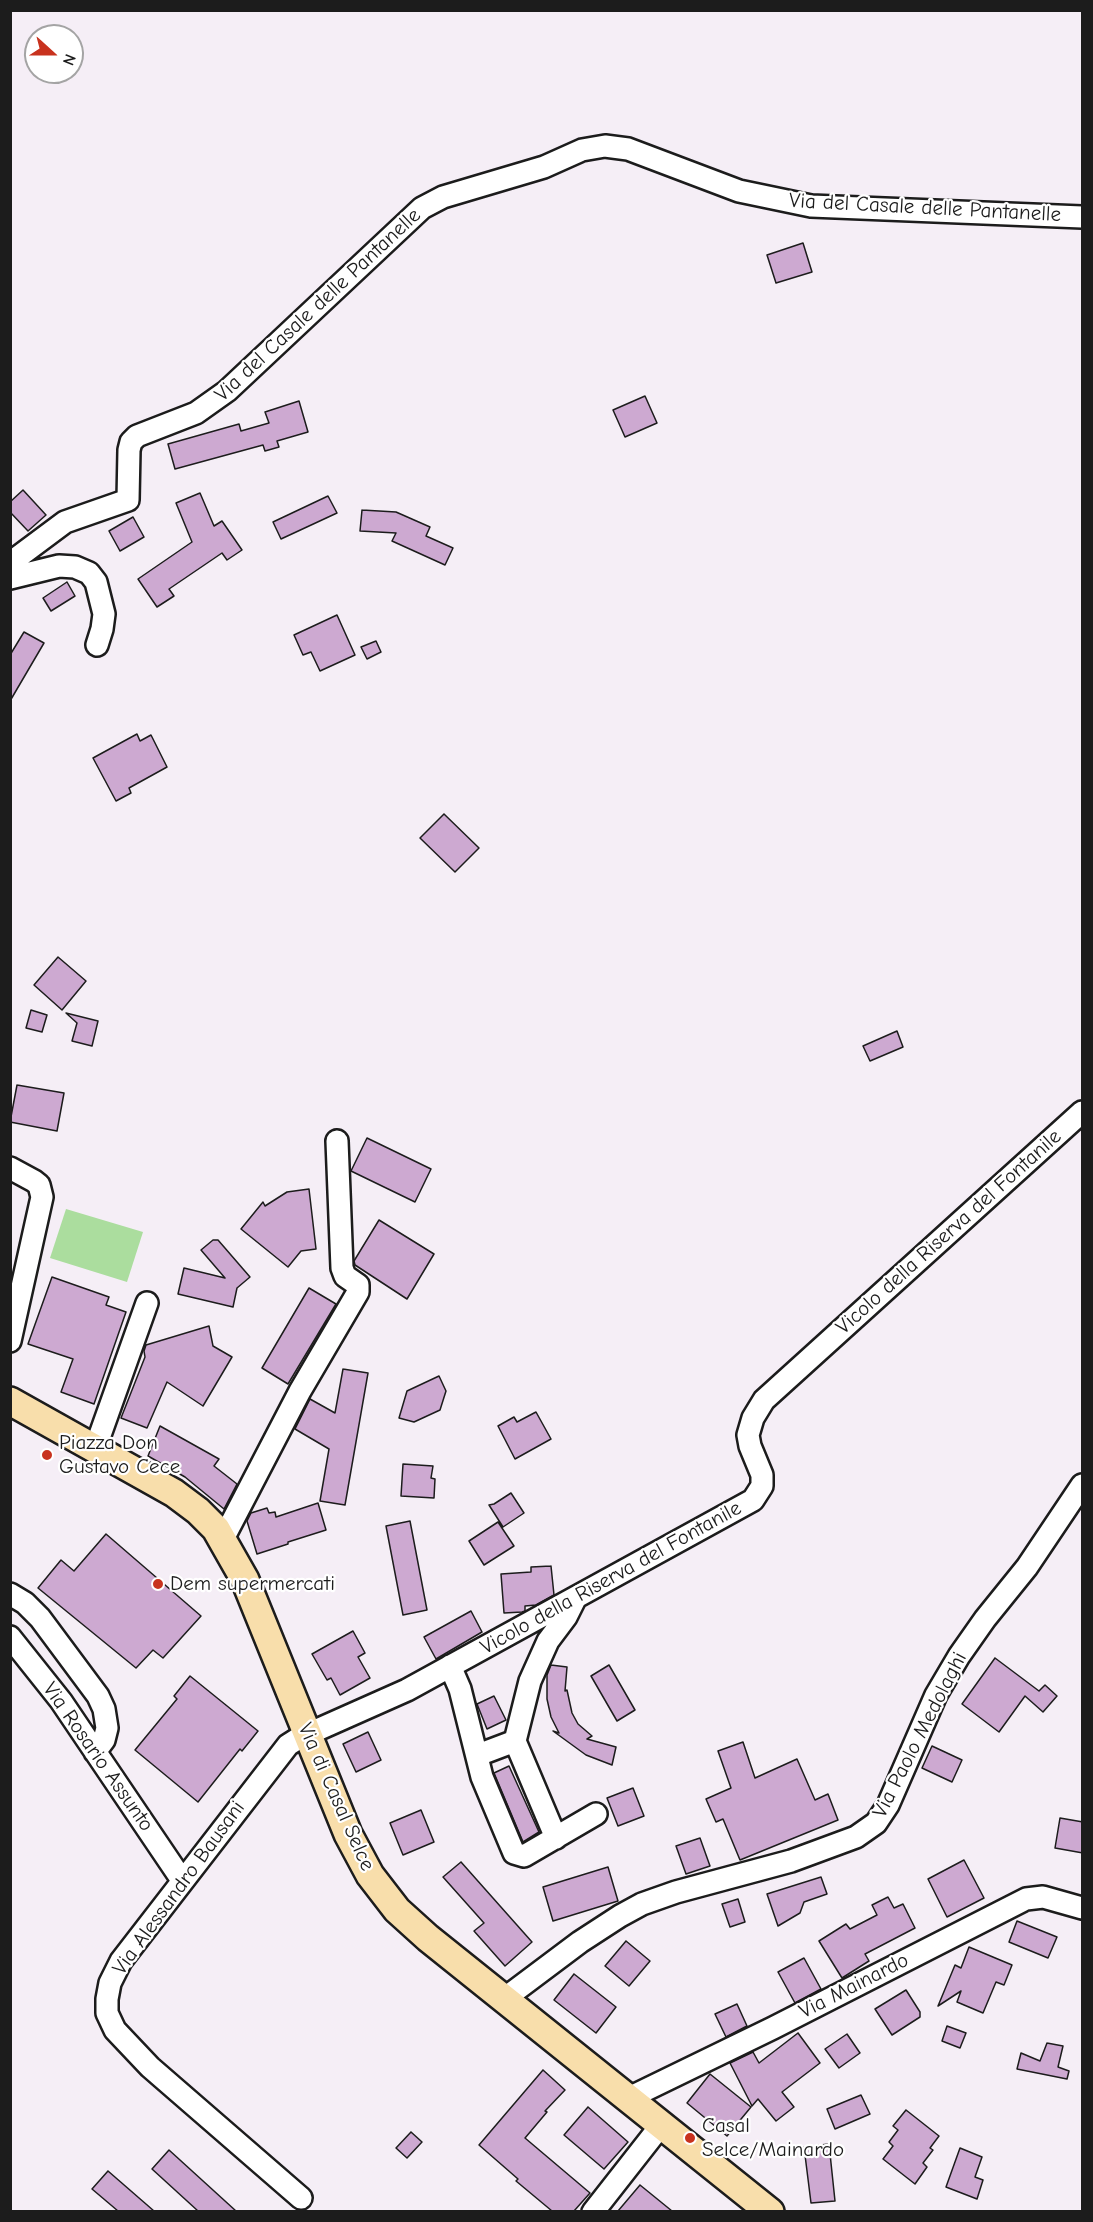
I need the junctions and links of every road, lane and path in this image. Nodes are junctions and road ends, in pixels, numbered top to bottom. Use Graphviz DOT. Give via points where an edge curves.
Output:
graph roads {
  1 [pos="1083,217"];
  2 [pos="10,563"];
  3 [pos="10,578"];
  4 [pos="97,645"];
  5 [pos="1083,1112"];
  6 [pos="337,1141"];
  7 [pos="10,1168"];
  8 [pos="147,1303"];
  9 [pos="10,1341"];
  10 [pos="10,1401"];
  11 [pos="95,1449"];
  12 [pos="1083,1485"];
  13 [pos="223,1539"];
  14 [pos="10,1594"];
  15 [pos="576,1597"];
  16 [pos="10,1637"];
  17 [pos="450,1666"];
  18 [pos="308,1735"];
  19 [pos="515,1742"];
  20 [pos="95,1752"];
  21 [pos="478,1755"];
  22 [pos="596,1814"];
  23 [pos="556,1838"];
  24 [pos="182,1880"];
  25 [pos="1083,1908"];
  26 [pos="504,1999"];
  27 [pos="629,2098"];
  28 [pos="662,2124"];
  29 [pos="301,2198"];
  30 [pos="593,2211"];
  31 [pos="770,2211"];
  1 -- 2 [label="street, Via del Casale delle Pantanelle" via="811,206 738,191 628,149 605,146 582,150 544,167 443,197 422,208 227,391 196,413 146,431 133,440 128,454 128,500 65,522"];
  3 -- 4 [label="street" via="59,566 89,573 104,609"];
  5 -- 15 [label="street, Vicolo della Riserva del Fontanile" via="764,1400 748,1435 762,1475 762,1486 753,1500"];
  6 -- 13 [label="street" via="342,1268 345,1276 358,1285 358,1292 300,1391"];
  7 -- 9 [label="street" via="34,1180 42,1197"];
  8 -- 11 [label="street"];
  10 -- 11 [label="main road, Via di Casal Selce"];
  11 -- 13 [label="main road, Via di Casal Selce" via="186,1501"];
  12 -- 26 [label="street, Via Paolo Medolaghi" via="959,1656 876,1823 856,1837 791,1861 642,1905 580,1942"];
  13 -- 18 [label="main road, Via di Casal Selce" via="245,1580"];
  14 -- 20 [label="street" via="40,1618 98,1696 107,1728"];
  15 -- 17 [label="street, Vicolo della Riserva del Fontanile"];
  15 -- 19 [label="street" via="567,1617 548,1641 530,1681"];
  16 -- 20 [label="street, Via Rosario Assunto"];
  17 -- 18 [label="street, Vicolo della Riserva del Fontanile"];
  17 -- 21 [label="street"];
  18 -- 24 [label="street, Via Alessandro Bausani" via="283,1751"];
  18 -- 26 [label="main road, Via di Casal Selce" via="348,1834 379,1887 418,1930"];
  19 -- 21 [label="street"];
  19 -- 23 [label="street"];
  20 -- 24 [label="street, Via Rosario Assunto"];
  21 -- 23 [label="street" via="482,1777 514,1853 524,1856"];
  22 -- 23 [label="street"];
  24 -- 29 [label="street, Via Alessandro Bausani" via="117,1968 108,1991 109,2019 150,2067"];
  25 -- 27 [label="street, Via Mainardo" via="1043,1897 1026,1899"];
  26 -- 27 [label="main road, Via di Casal Selce"];
  27 -- 28 [label="main road, Via di Casal Selce"];
  28 -- 30 [label="street"];
  28 -- 31 [label="main road, Via di Casal Selce"];
}
